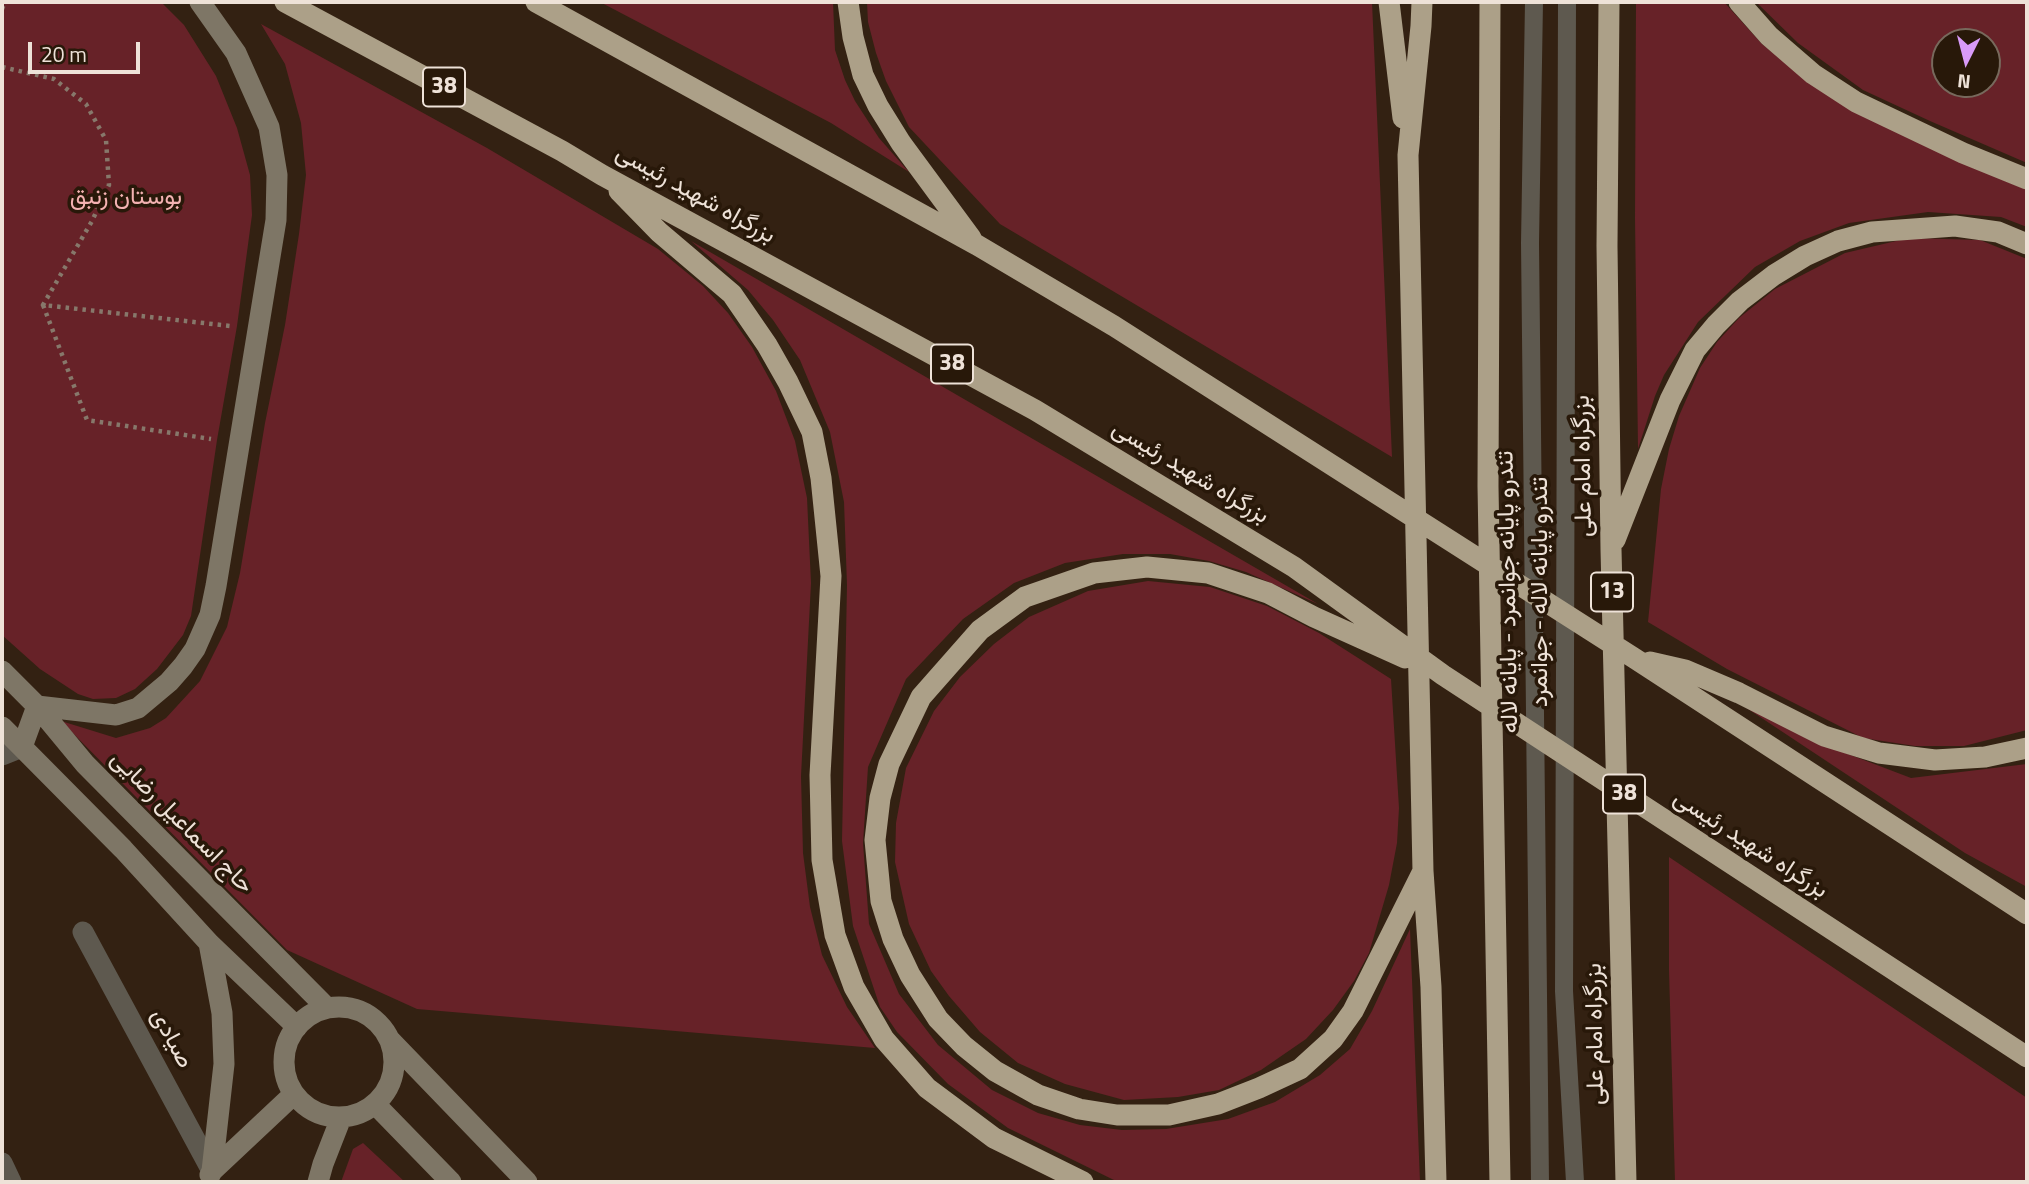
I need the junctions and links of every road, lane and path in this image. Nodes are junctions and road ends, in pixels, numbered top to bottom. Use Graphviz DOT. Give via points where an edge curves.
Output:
graph roads {
  1 [pos="5,2"];
  2 [pos="200,2"];
  3 [pos="285,2"];
  4 [pos="536,2"];
  5 [pos="848,2"];
  6 [pos="1389,2"];
  7 [pos="1422,2"];
  8 [pos="1490,2"];
  9 [pos="1534,2"];
  10 [pos="1567,2"];
  11 [pos="1609,2"];
  12 [pos="1739,2"];
  13 [pos="2,9"];
  14 [pos="2,65"];
  15 [pos="1408,155"];
  16 [pos="603,175"];
  17 [pos="2027,179"];
  18 [pos="2027,244"];
  19 [pos="977,245"];
  20 [pos="43,305"];
  21 [pos="237,326"];
  22 [pos="217,440"];
  23 [pos="1611,549"];
  24 [pos="1634,658"];
  25 [pos="2,671"];
  26 [pos="1443,675"];
  27 [pos="37,706"];
  28 [pos="2,727"];
  29 [pos="2027,748"];
  30 [pos="12,751"];
  31 [pos="1423,872"];
  32 [pos="2027,914"];
  33 [pos="83,932"];
  34 [pos="209,943"];
  35 [pos="327,1009"];
  36 [pos="297,1027"];
  37 [pos="388,1038"];
  38 [pos="2027,1057"];
  39 [pos="294,1094"];
  40 [pos="375,1104"];
  41 [pos="341,1118"];
  42 [pos="2,1163"];
  43 [pos="209,1177"];
  44 [pos="11,1182"];
  45 [pos="318,1182"];
  46 [pos="451,1182"];
  47 [pos="527,1182"];
  48 [pos="1083,1182"];
  49 [pos="1436,1182"];
  50 [pos="1500,1182"];
  51 [pos="1540,1182"];
  52 [pos="1575,1182"];
  53 [pos="1626,1182"];
  1 -- 13 [label="path"];
  2 -- 27 [label="main road" via="236,53 264,114 277,175 276,220 216,586 195,649 169,682 138,708 116,715"];
  3 -- 16 [label="highway, بزرگراه شهید رئیسی / 38"];
  4 -- 19 [label="highway"];
  5 -- 19 [label="highway" via="863,75 878,106"];
  6 -- 15 [label="highway"];
  7 -- 15 [label="highway"];
  8 -- 50 [label="highway" via="1488,486"];
  9 -- 51 [label="lane, تندرو پایانه جوانمرد - پایانه لاله" via="1530,243"];
  10 -- 52 [label="lane, تندرو پایانه لاله - جوانمرد" via="1564,991"];
  11 -- 23 [label="highway, بزرگراه امام علی / 13"];
  12 -- 17 [label="highway" via="1813,74 1856,102"];
  14 -- 20 [label="path" via="54,79 86,104 106,140 110,185"];
  15 -- 31 [label="highway"];
  16 -- 26 [label="highway, بزرگراه شهید رئیسی / 38" via="1035,410 1294,567"];
  16 -- 48 [label="highway" via="659,232 732,293 767,345 812,432 831,576 820,775 822,860 835,935 854,986 884,1039 927,1088 994,1138"];
  18 -- 23 [label="highway" via="1998,232 1955,226 1872,232 1827,246 1774,275 1740,301 1695,350 1670,400"];
  19 -- 24 [label="highway" via="1114,326"];
  20 -- 21 [label="path"];
  20 -- 22 [label="path" via="87,419"];
  23 -- 53 [label="highway, بزرگراه امام علی / 13"];
  24 -- 29 [label="highway" via="1685,670 1824,736 1879,752 1935,760"];
  24 -- 32 [label="highway"];
  25 -- 27 [label="main road, حاج اسماعیل رضایی"];
  26 -- 31 [label="highway" via="1268,593 1208,573 1147,567 1094,573 1025,597 980,630 921,696 889,764 875,840 880,901 893,939 938,1019 995,1071 1038,1095 1079,1109 1117,1115 1169,1115 1218,1104 1300,1069 1333,1039 1353,1011"];
  26 -- 38 [label="highway, بزرگراه شهید رئیسی / 38"];
  27 -- 30 [label="main road"];
  27 -- 35 [label="main road, حاج اسماعیل رضایی" via="85,764"];
  28 -- 30 [label="main road"];
  30 -- 34 [label="main road" via="123,849"];
  31 -- 49 [label="highway"];
  33 -- 43 [label="street, صیادی"];
  34 -- 36 [label="main road"];
  34 -- 43 [label="main road" via="222,1013 225,1064"];
  35 -- 36 [label="main road"];
  35 -- 37 [label="main road" via="345,1007 362,1012 378,1023"];
  36 -- 39 [label="main road" via="284,1060"];
  37 -- 40 [label="main road" via="394,1073"];
  37 -- 47 [label="main road"];
  39 -- 41 [label="main road" via="307,1107"];
  39 -- 43 [label="main road"];
  40 -- 41 [label="main road"];
  40 -- 46 [label="main road"];
  41 -- 45 [label="main road"];
  42 -- 44 [label="street"];
}
